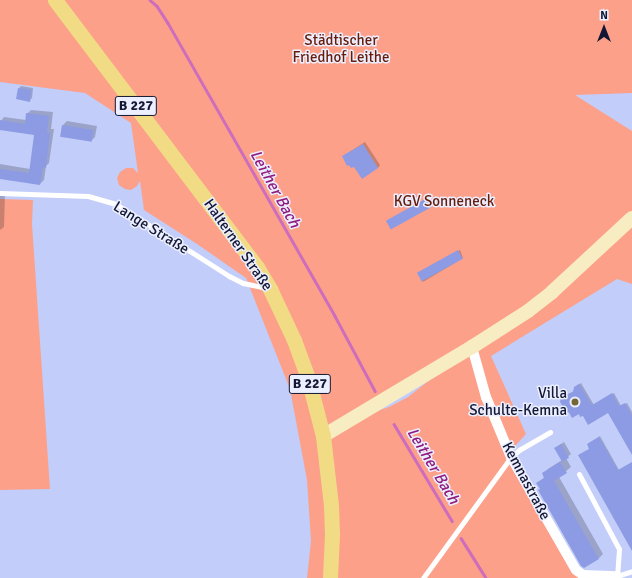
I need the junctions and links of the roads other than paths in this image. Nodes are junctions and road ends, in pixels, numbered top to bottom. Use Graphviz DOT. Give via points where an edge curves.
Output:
graph roads {
  1 [pos="55,0"];
  2 [pos="0,193"];
  3 [pos="632,218"];
  4 [pos="270,289"];
  5 [pos="472,347"];
  6 [pos="550,432"];
  7 [pos="323,436"];
  8 [pos="512,457"];
  9 [pos="578,474"];
  10 [pos="632,571"];
  11 [pos="617,576"];
  12 [pos="330,578"];
  13 [pos="424,578"];
  1 -- 4 [label="main road, Halterner Straße / B 227" via="217,213"];
  2 -- 4 [label="lane, Lange Straße" via="59,194 101,199 116,204 229,276 243,283"];
  3 -- 5 [label="street" via="552,292 528,311"];
  4 -- 7 [label="main road, Halterner Straße / B 227" via="306,372"];
  5 -- 7 [label="street"];
  5 -- 8 [label="street, Kemnastraße" via="486,397"];
  6 -- 8 [label="lane"];
  7 -- 12 [label="main road, Halterner Straße / B 227" via="331,505"];
  8 -- 11 [label="street, Kemnastraße" via="576,570 583,574"];
  8 -- 13 [label="lane"];
  9 -- 11 [label="lane" via="619,549"];
  10 -- 11 [label="lane"];
}
